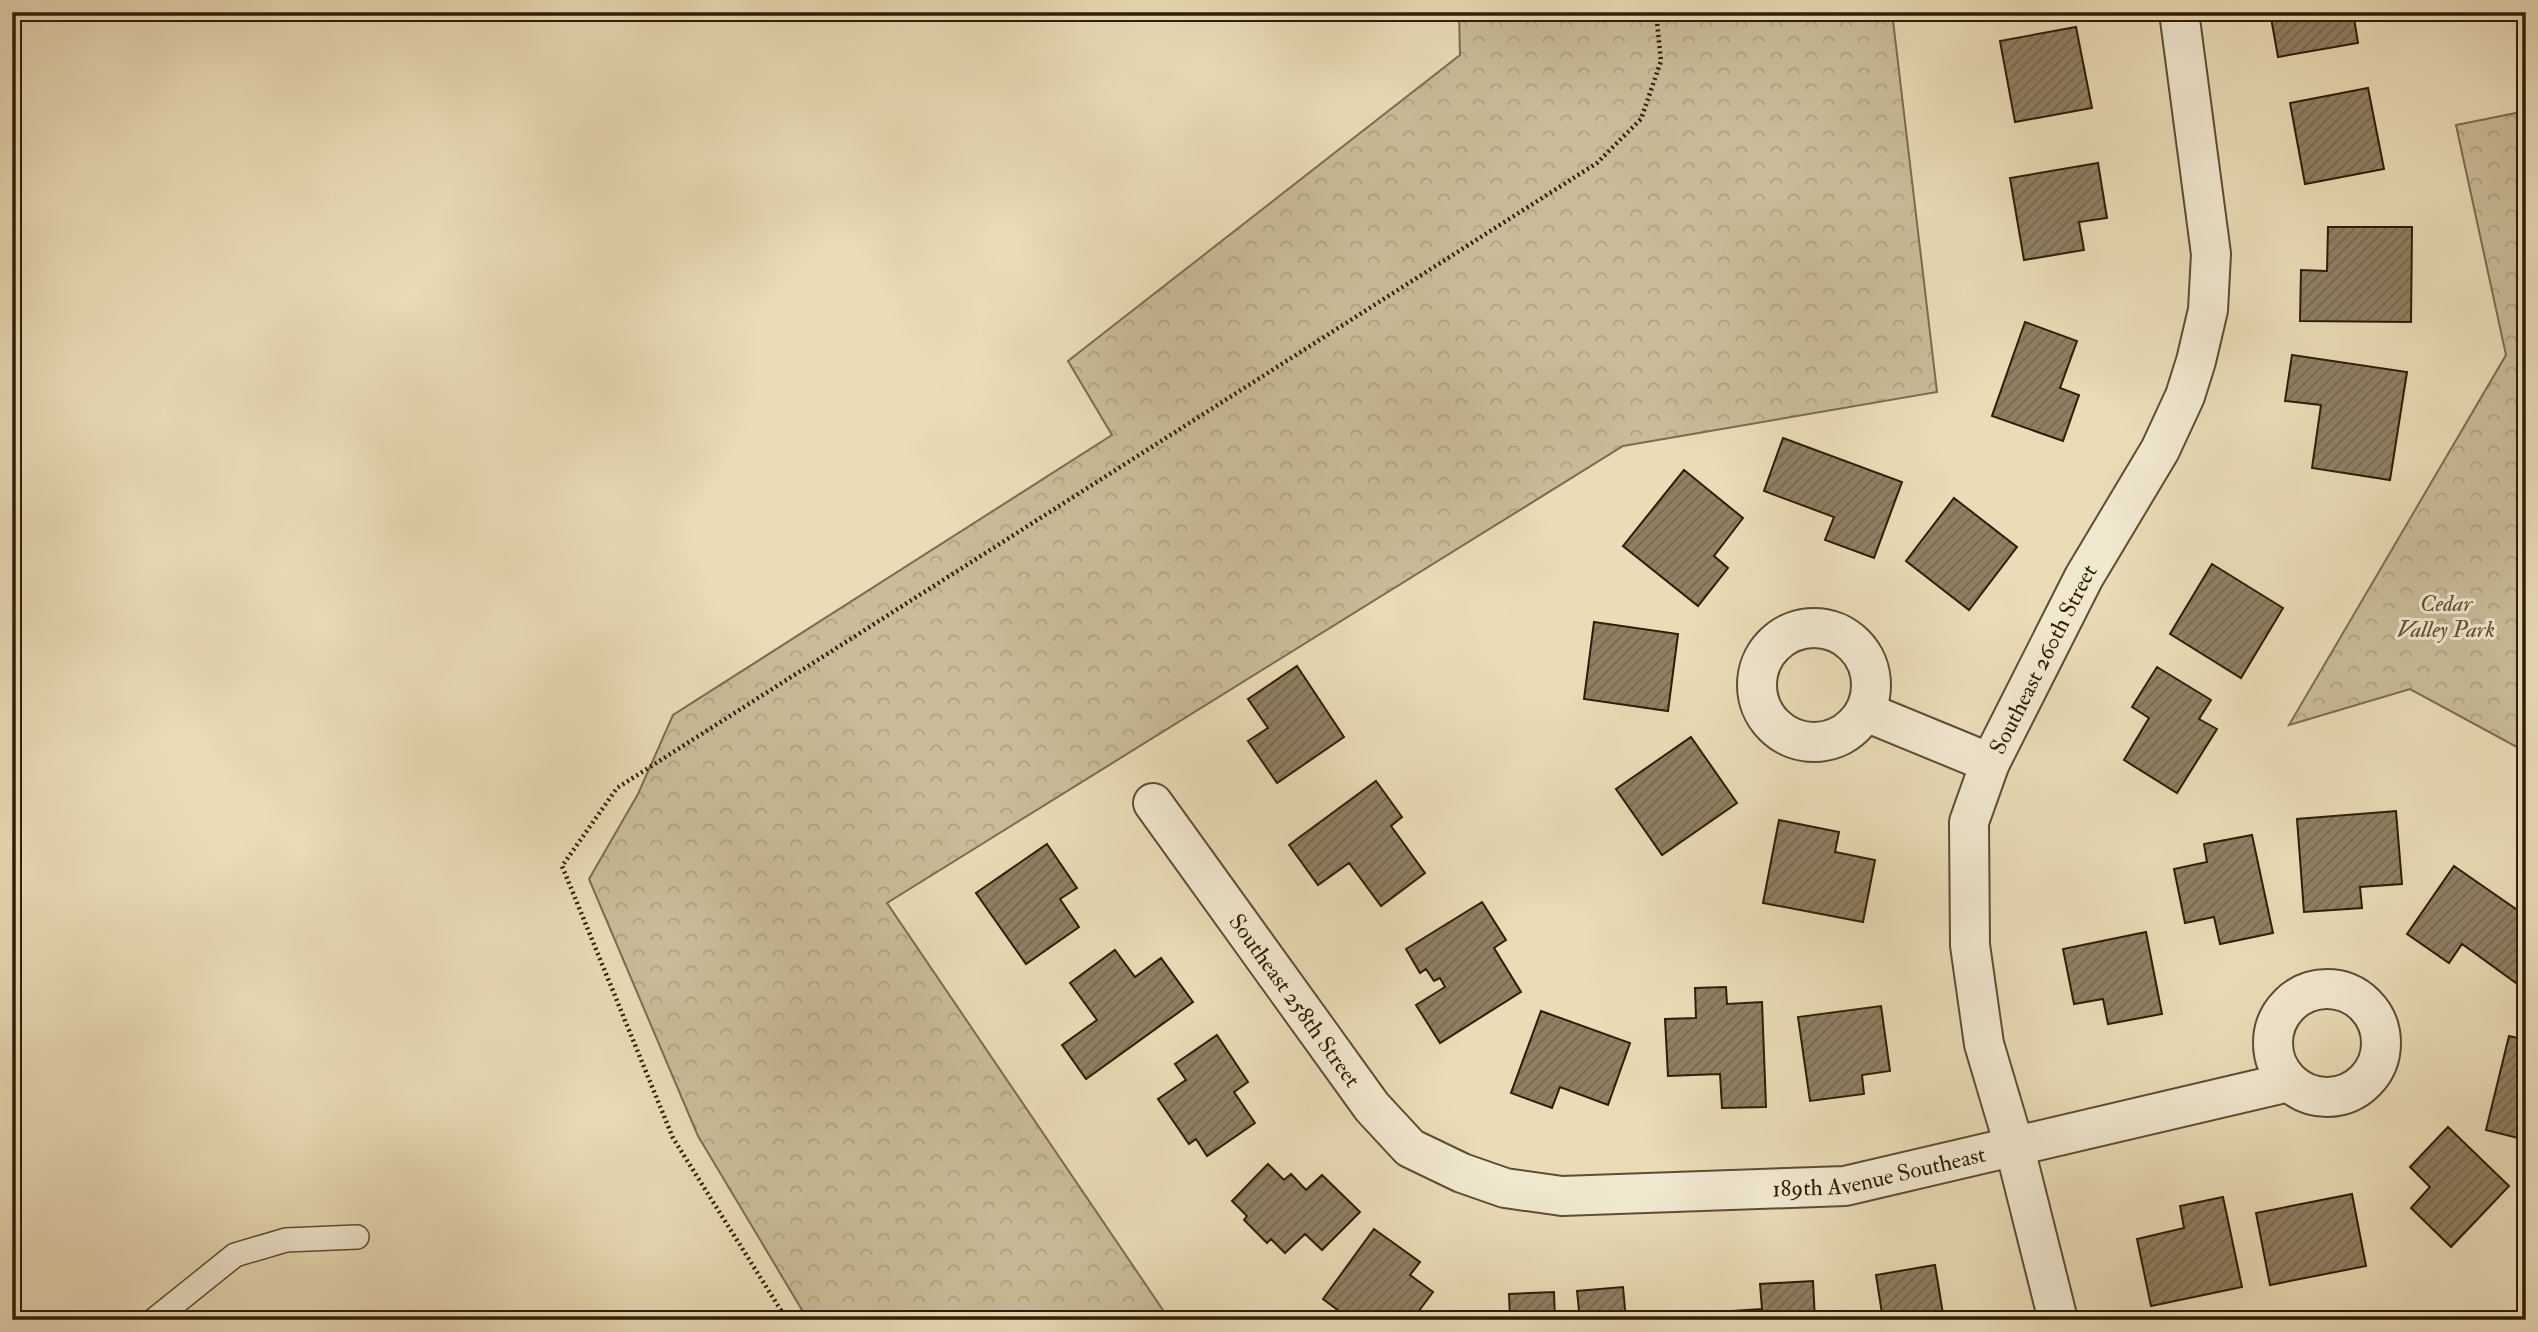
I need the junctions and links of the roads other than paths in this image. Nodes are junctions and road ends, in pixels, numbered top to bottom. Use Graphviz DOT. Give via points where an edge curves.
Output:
graph roads {
  1 [pos="2179,12"];
  2 [pos="1866,712"];
  3 [pos="1990,763"];
  4 [pos="1153,803"];
  5 [pos="2289,1082"];
  6 [pos="2014,1144"];
  7 [pos="1461,1173"];
  8 [pos="357,1237"];
  9 [pos="154,1320"];
  10 [pos="2058,1320"];
  1 -- 3 [label="street, Southeast 260th Street" via="2211,254 2208,310 2196,361 2160,450 2084,577"];
  2 -- 3 [label="street"];
  3 -- 6 [label="street, Southeast 260th Street" via="1969,822 1970,945 1984,1044"];
  4 -- 7 [label="street, Southeast 258th Street" via="1372,1107 1410,1149"];
  5 -- 6 [label="street, 189th Avenue Southeast"];
  6 -- 7 [label="street, 189th Avenue Southeast" via="1845,1186 1562,1196 1505,1188"];
  6 -- 10 [label="street, Southeast 260th Street"];
  8 -- 9 [label="lane" via="286,1240 235,1255"];
}
